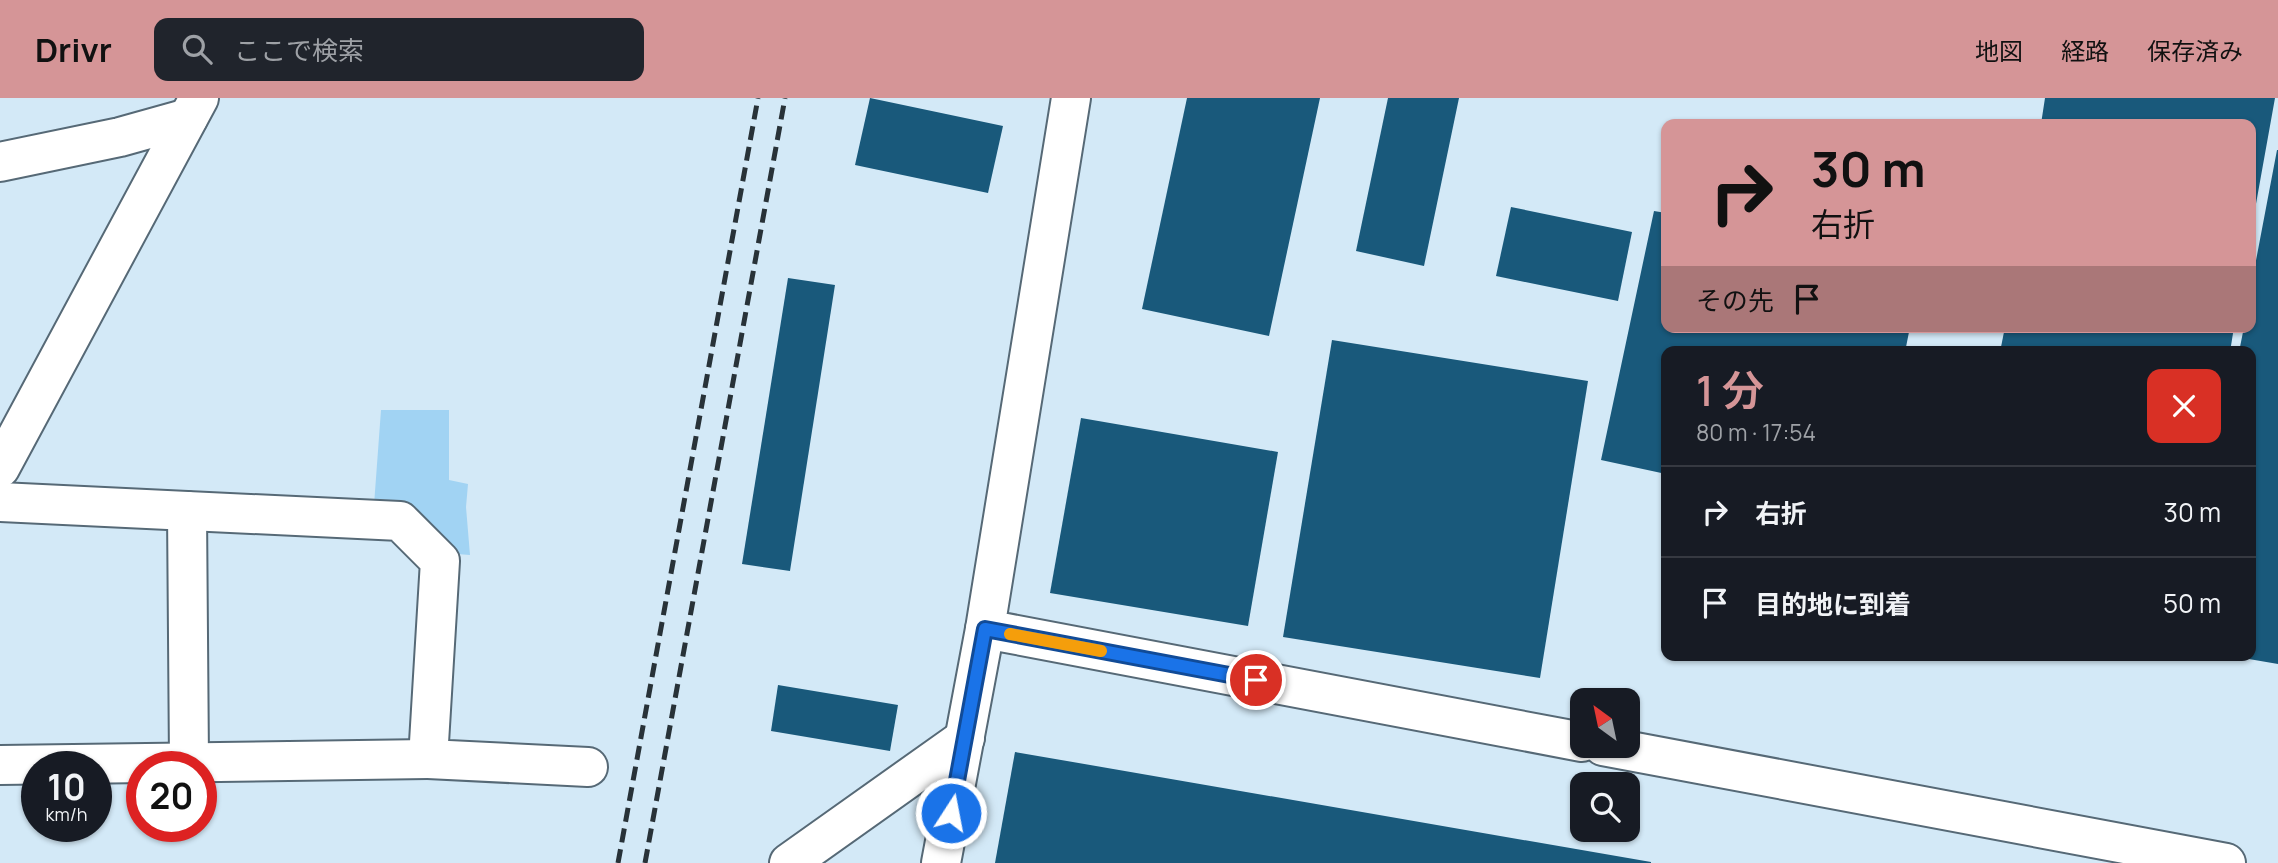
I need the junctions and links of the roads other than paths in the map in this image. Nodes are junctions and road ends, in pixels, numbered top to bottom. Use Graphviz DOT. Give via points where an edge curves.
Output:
graph roads {
  1 [pos="1071,98"];
  2 [pos="193,108"];
  3 [pos="0,162"];
  4 [pos="0,468"];
  5 [pos="0,502"];
  6 [pos="187,511"];
  7 [pos="985,629"];
  8 [pos="965,738"];
  9 [pos="1570,740"];
  10 [pos="189,751"];
  11 [pos="1640,753"];
  12 [pos="428,759"];
  13 [pos="217,762"];
  14 [pos="126,763"];
  15 [pos="0,765"];
  16 [pos="589,767"];
  17 [pos="789,863"];
  18 [pos="941,863"];
  19 [pos="2227,863"];
  1 -- 7 [label="street"];
  2 -- 3 [label="street" via="120,137"];
  2 -- 4 [label="street"];
  5 -- 6 [label="street"];
  6 -- 10 [label="street"];
  6 -- 12 [label="street" via="400,521 440,561"];
  7 -- 8 [label="street"];
  7 -- 9 [label="street"];
  8 -- 17 [label="street"];
  8 -- 18 [label="street"];
  11 -- 19 [label="street"];
  12 -- 13 [label="street"];
  12 -- 16 [label="street"];
  14 -- 15 [label="street"];
}
